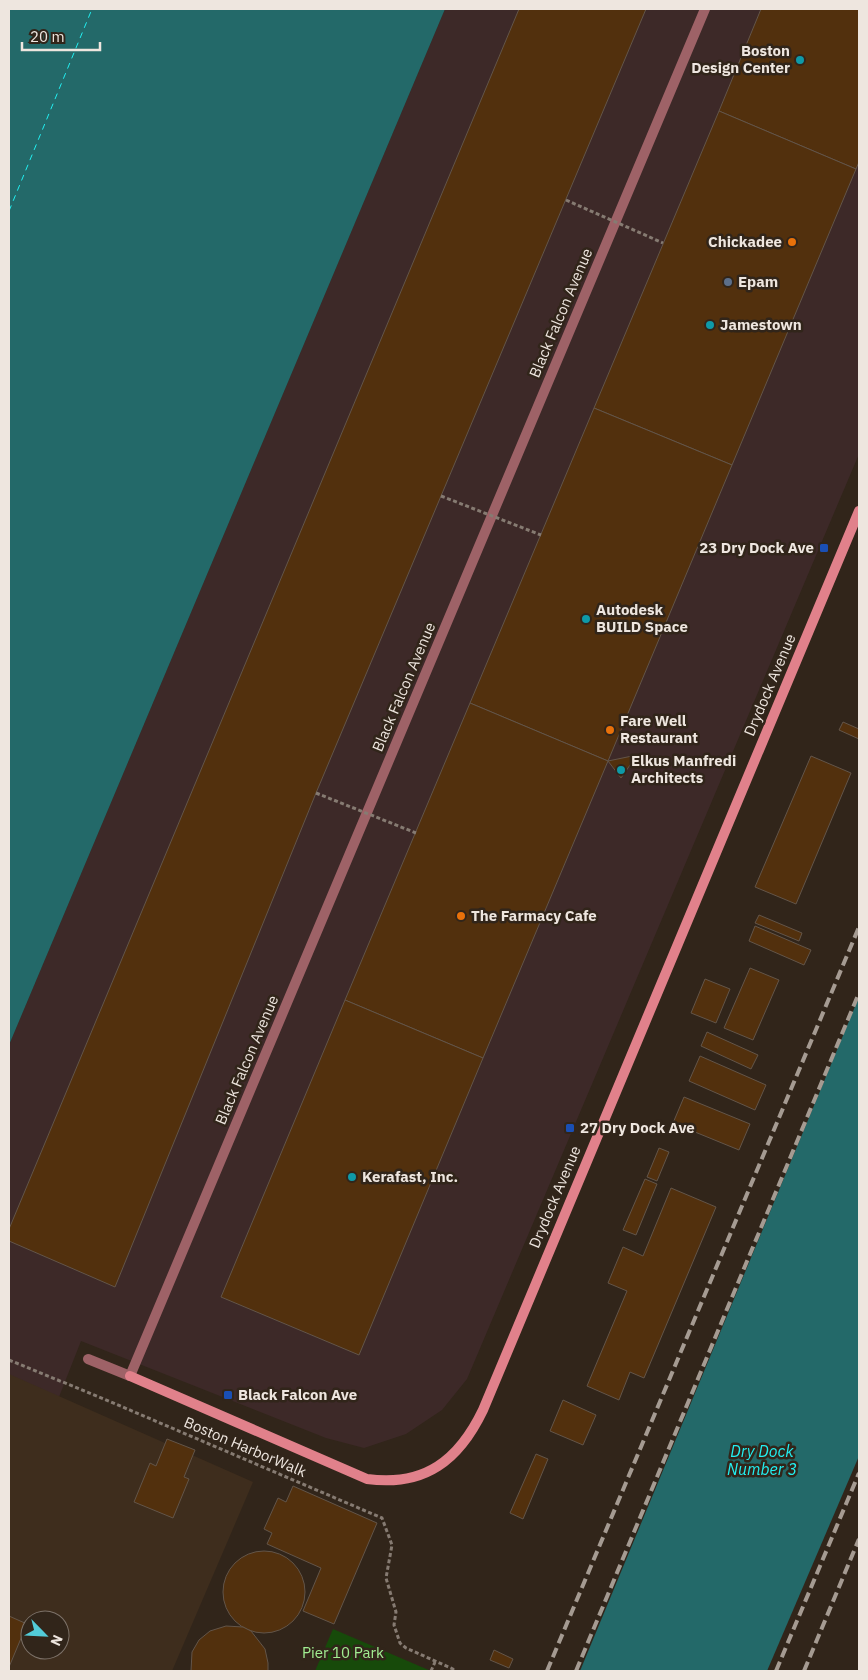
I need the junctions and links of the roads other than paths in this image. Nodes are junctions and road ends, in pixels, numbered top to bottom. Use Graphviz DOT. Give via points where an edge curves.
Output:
graph roads {
  1 [pos="705,9"];
  2 [pos="859,511"];
  3 [pos="88,1358"];
  4 [pos="130,1376"];
  1 -- 4 [label="street, Black Falcon Avenue"];
  2 -- 4 [label="street, Drydock Avenue" via="483,1410 457,1452 422,1474 396,1481 367,1479"];
  3 -- 4 [label="street"];
}
